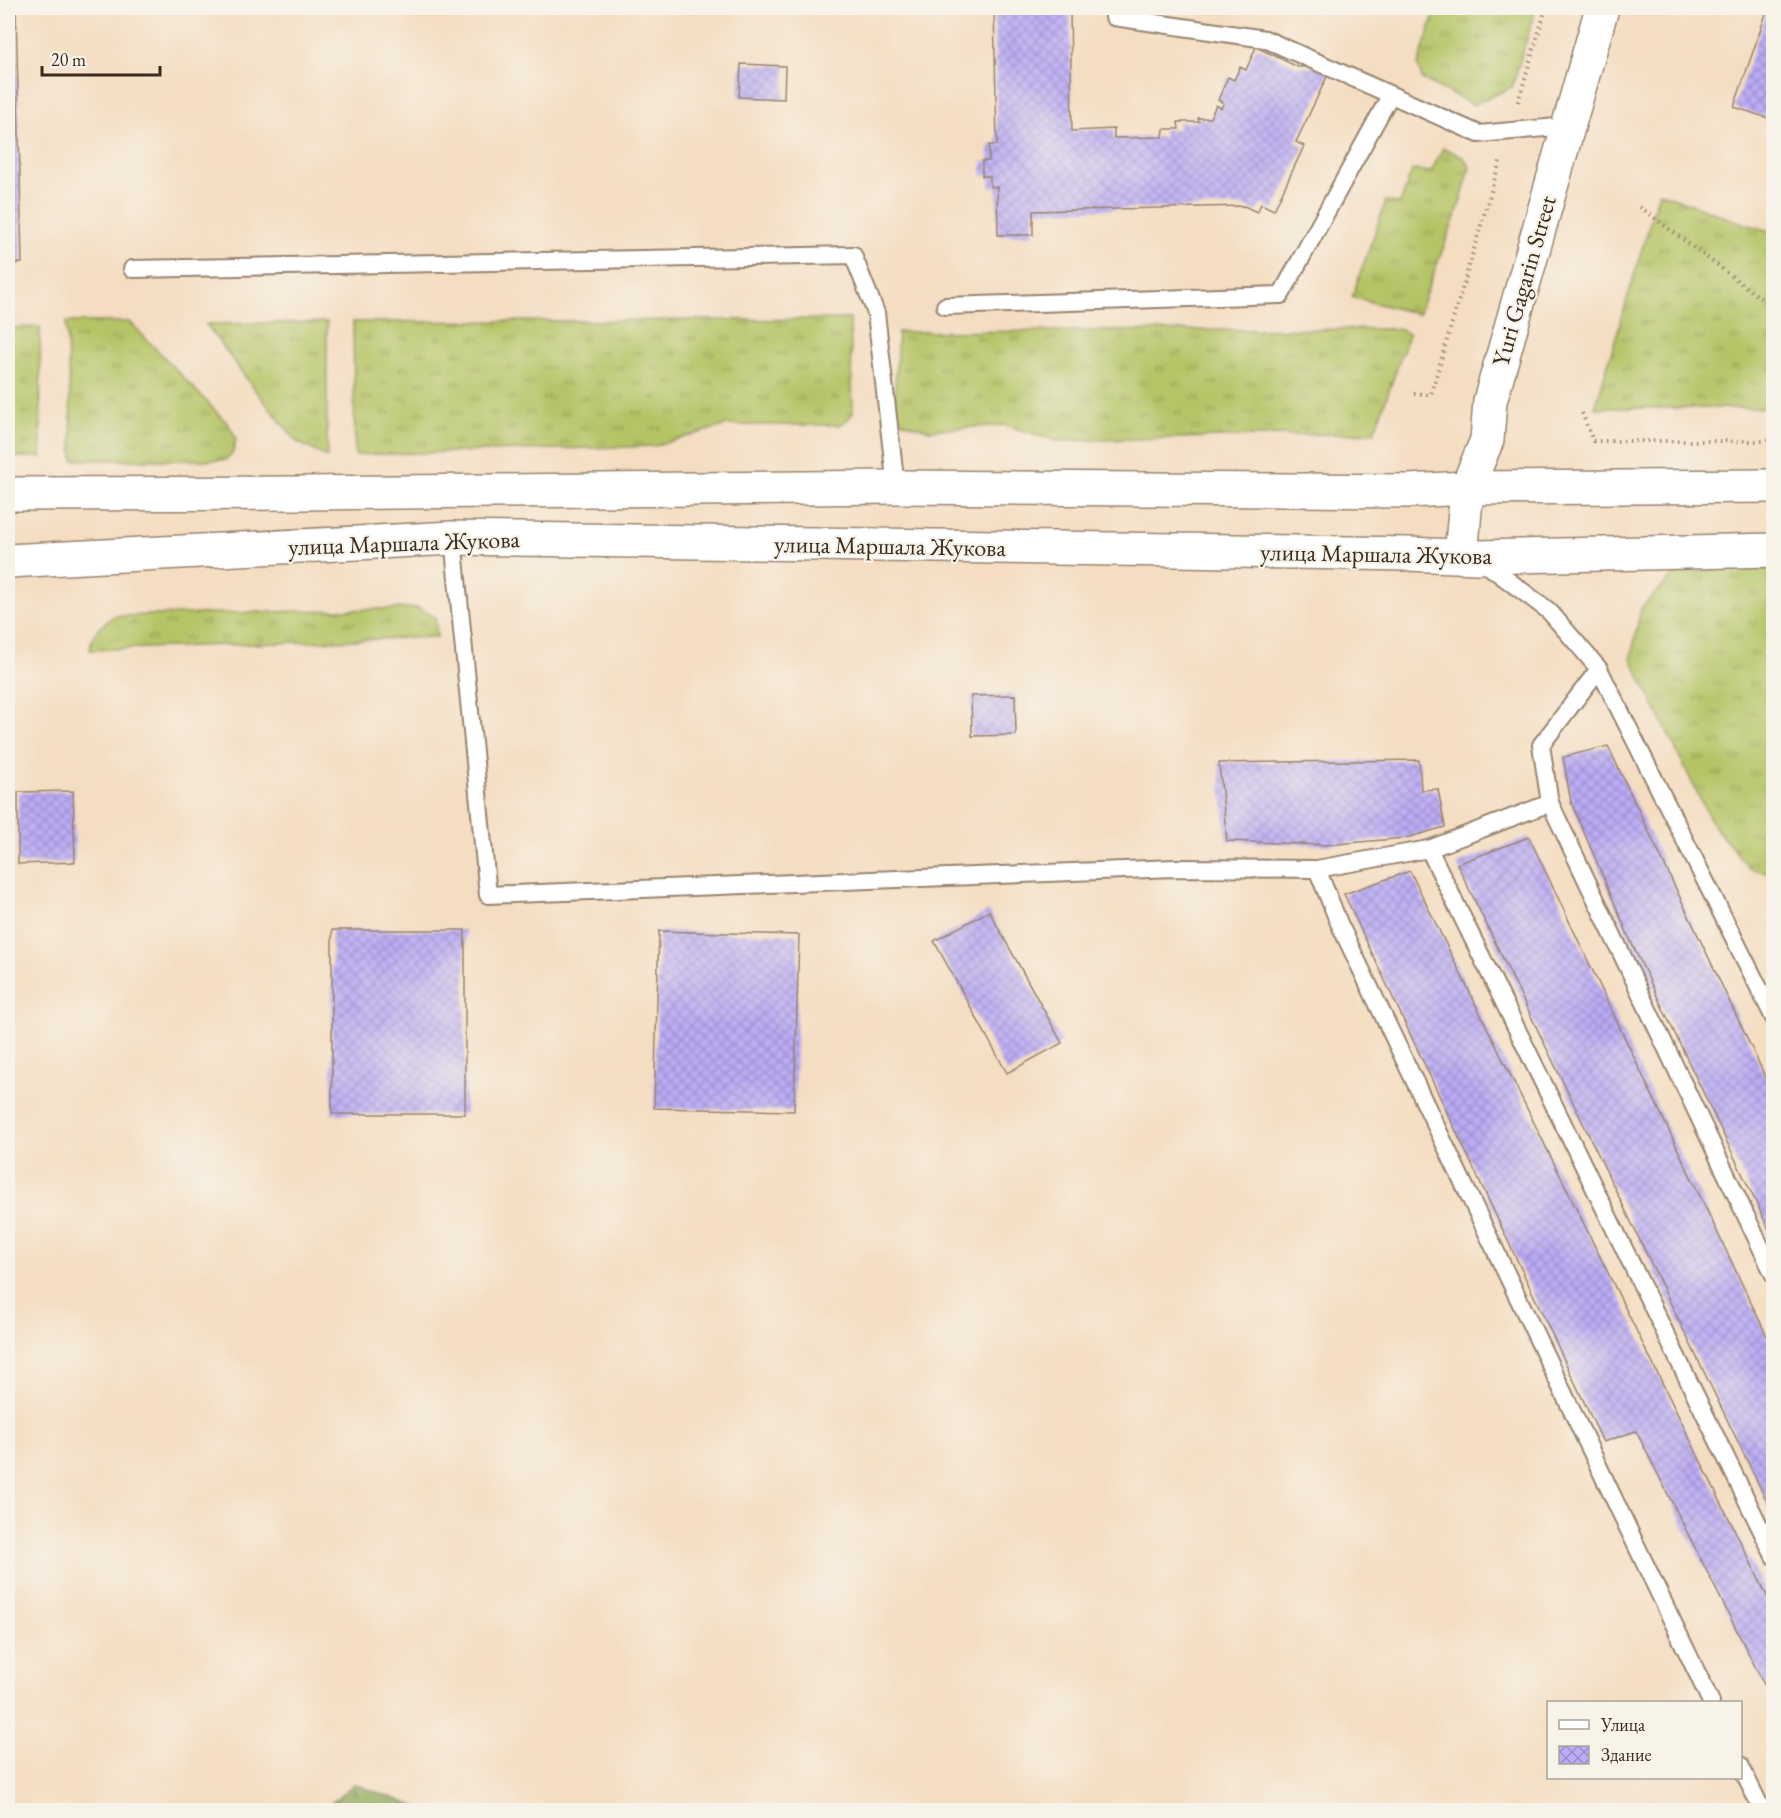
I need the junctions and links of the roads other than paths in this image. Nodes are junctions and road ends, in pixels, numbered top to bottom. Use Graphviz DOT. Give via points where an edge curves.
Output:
graph roads {
  1 [pos="1602,8"];
  2 [pos="1114,17"];
  3 [pos="1390,96"];
  4 [pos="1568,126"];
  5 [pos="132,269"];
  6 [pos="945,306"];
  7 [pos="1773,486"];
  8 [pos="896,487"];
  9 [pos="1467,488"];
  10 [pos="8,494"];
  11 [pos="453,538"];
  12 [pos="1773,550"];
  13 [pos="1469,557"];
  14 [pos="8,561"];
  15 [pos="1599,669"];
  16 [pos="1550,803"];
  17 [pos="1429,849"];
  18 [pos="1317,868"];
  19 [pos="1773,1018"];
  20 [pos="1773,1275"];
  21 [pos="1773,1556"];
  22 [pos="1711,1701"];
  23 [pos="1742,1769"];
  24 [pos="1762,1810"];
  1 -- 4 [label="main road, Yuri Gagarin Street"];
  2 -- 3 [label="lane" via="1265,39"];
  3 -- 4 [label="lane" via="1479,134"];
  3 -- 6 [label="lane" via="1281,295"];
  4 -- 9 [label="main road, Yuri Gagarin Street" via="1490,401 1487,440"];
  5 -- 8 [label="lane" via="853,255 876,313"];
  7 -- 9 [label="main road, улица Маршала Жукова"];
  8 -- 9 [label="main road, улица Маршала Жукова" via="1408,491"];
  8 -- 10 [label="main road, улица Маршала Жукова"];
  9 -- 13 [label="main road, Yuri Gagarin Street"];
  11 -- 13 [label="main road, улица Маршала Жукова"];
  11 -- 14 [label="main road, улица Маршала Жукова"];
  11 -- 18 [label="lane" via="488,895 1175,868"];
  12 -- 13 [label="main road, улица Маршала Жукова"];
  13 -- 15 [label="lane" via="1549,610"];
  15 -- 16 [label="lane" via="1541,745"];
  15 -- 19 [label="lane"];
  16 -- 17 [label="lane"];
  16 -- 20 [label="lane"];
  17 -- 18 [label="lane"];
  17 -- 21 [label="lane"];
  18 -- 22 [label="lane" via="1339,922"];
  23 -- 24 [label="lane"];
}
